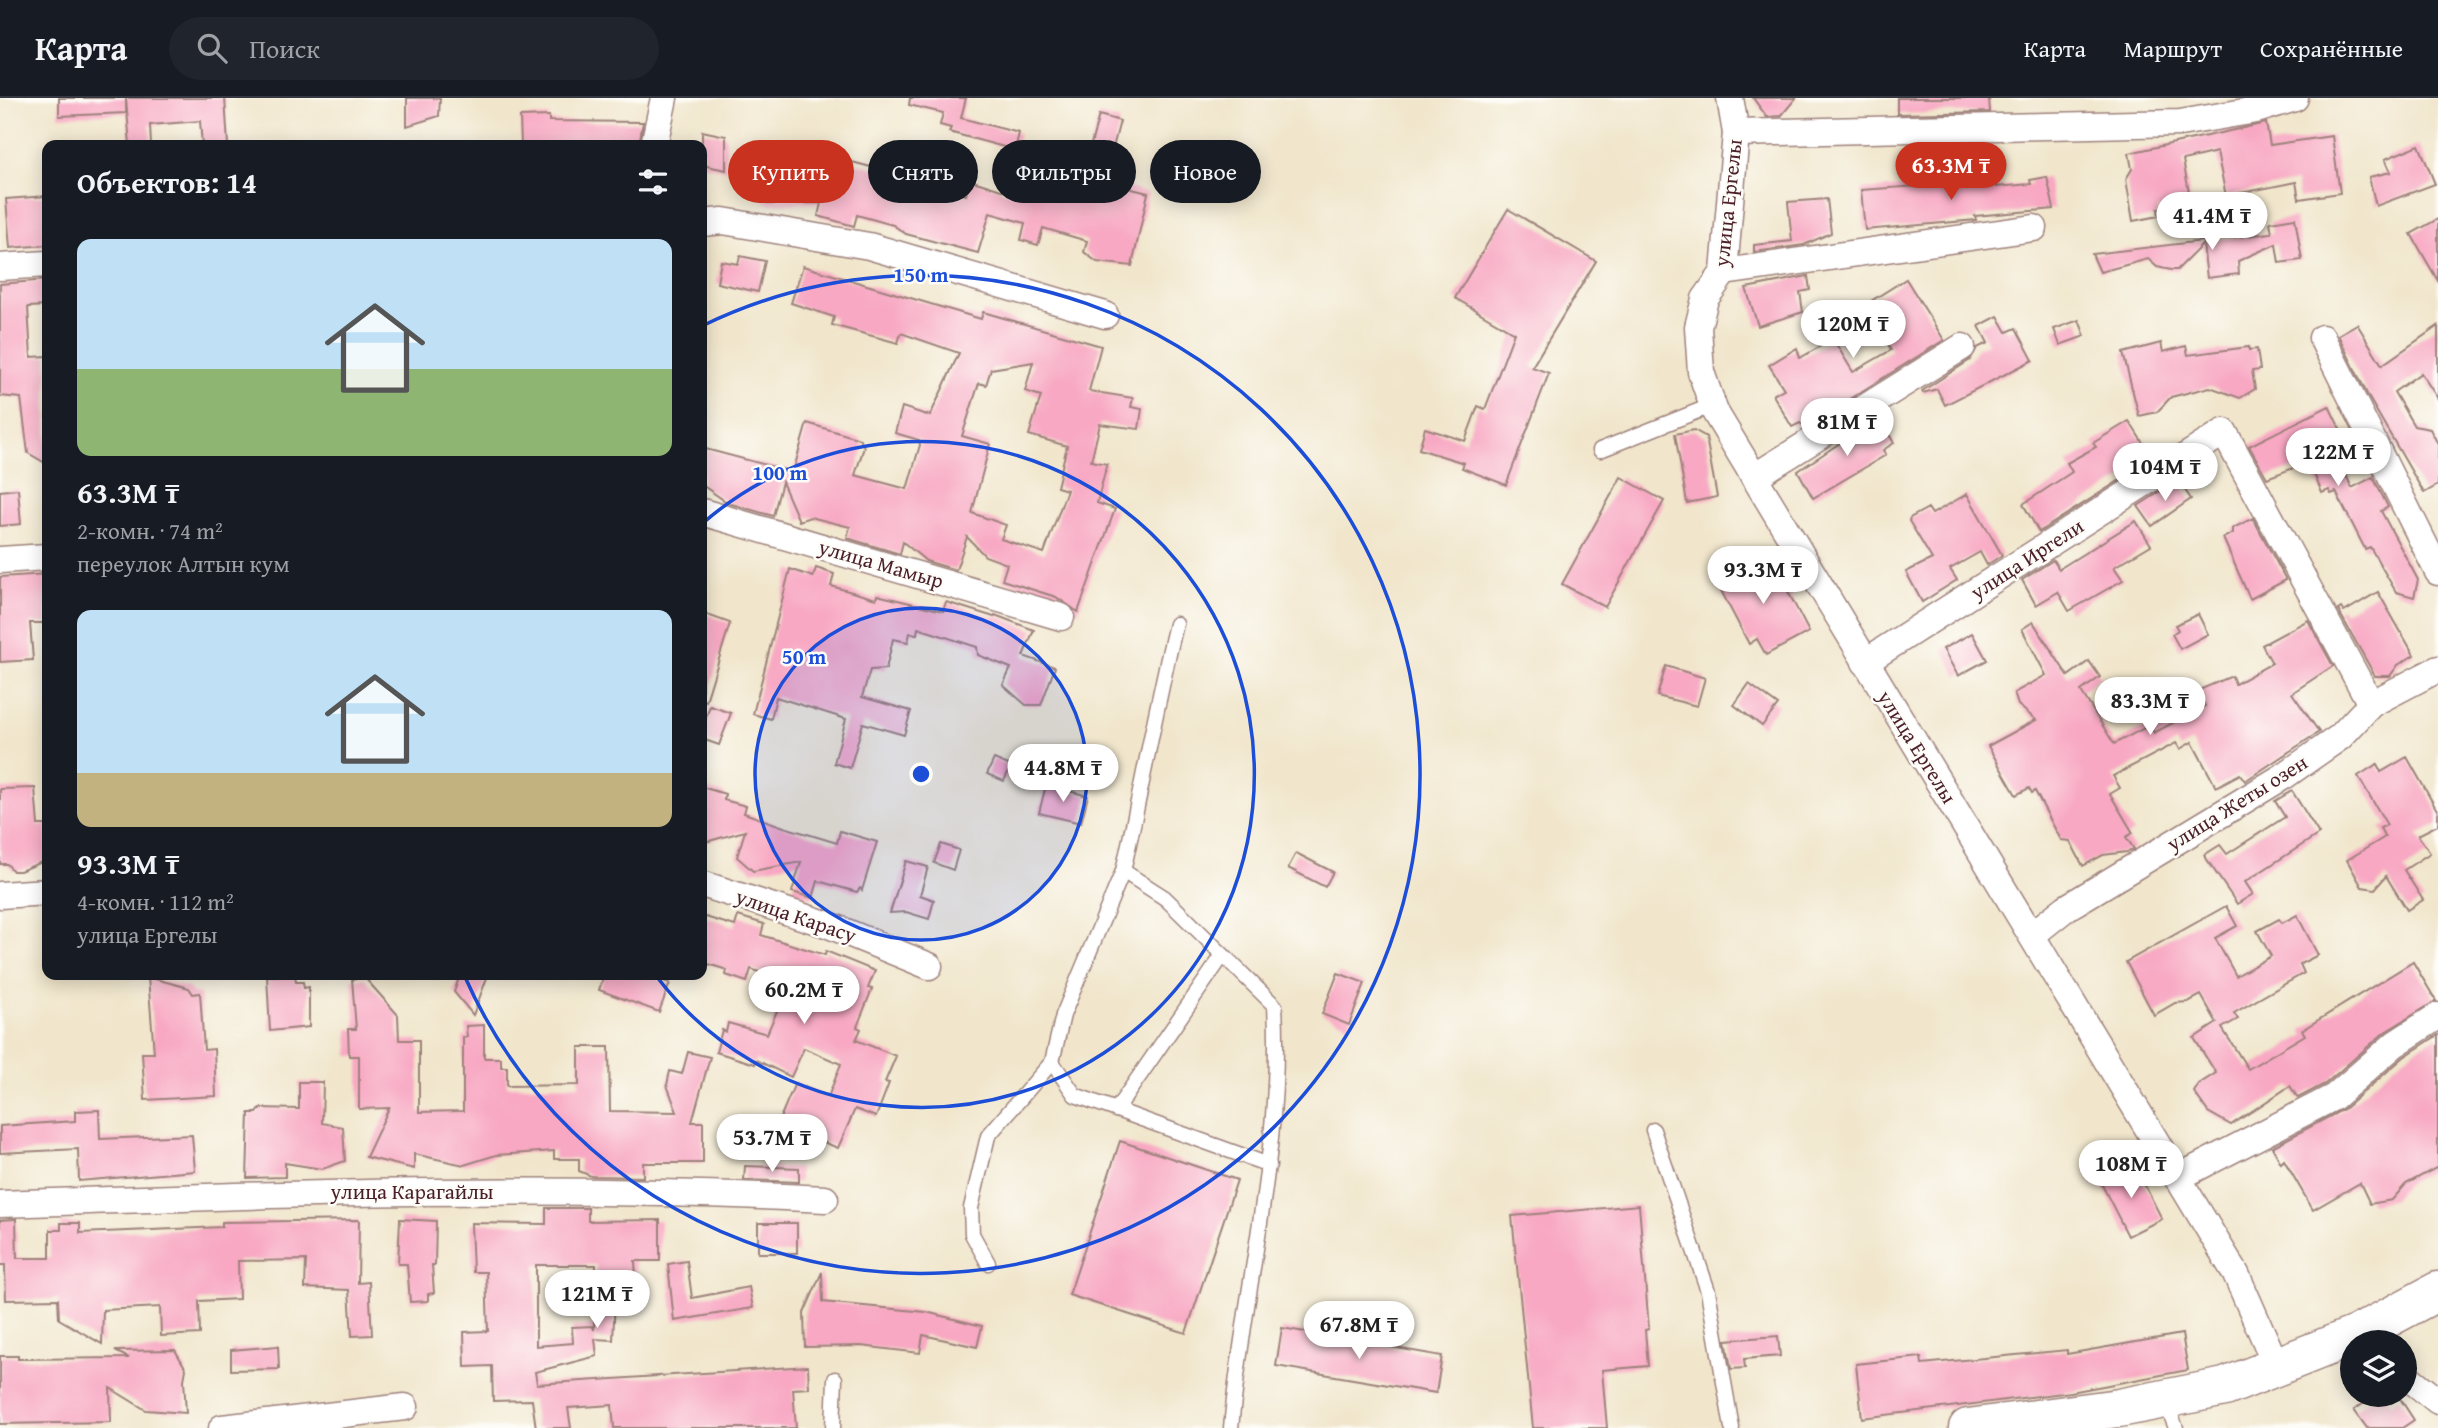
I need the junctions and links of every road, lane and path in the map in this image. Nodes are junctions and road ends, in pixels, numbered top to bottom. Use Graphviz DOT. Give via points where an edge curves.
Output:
graph roads {
  1 [pos="664,98"];
  2 [pos="1730,98"];
  3 [pos="2295,98"];
  4 [pos="1736,133"];
  5 [pos="655,140"];
  6 [pos="707,223"];
  7 [pos="2034,229"];
  8 [pos="42,264"];
  9 [pos="0,267"];
  10 [pos="1724,272"];
  11 [pos="1105,315"];
  12 [pos="2322,338"];
  13 [pos="1962,347"];
  14 [pos="1713,405"];
  15 [pos="1600,450"];
  16 [pos="1754,477"];
  17 [pos="707,513"];
  18 [pos="42,557"];
  19 [pos="0,560"];
  20 [pos="2438,572"];
  21 [pos="1061,617"];
  22 [pos="1176,624"];
  23 [pos="1865,662"];
  24 [pos="2438,669"];
  25 [pos="2371,704"];
  26 [pos="1123,871"];
  27 [pos="707,886"];
  28 [pos="42,892"];
  29 [pos="0,895"];
  30 [pos="2032,935"];
  31 [pos="1223,955"];
  32 [pos="929,967"];
  33 [pos="2438,1016"];
  34 [pos="1052,1062"];
  35 [pos="1115,1110"];
  36 [pos="1653,1130"];
  37 [pos="1269,1165"];
  38 [pos="2177,1178"];
  39 [pos="825,1199"];
  40 [pos="0,1204"];
  41 [pos="988,1263"];
  42 [pos="2438,1291"];
  43 [pos="2375,1330"];
  44 [pos="2340,1345"];
  45 [pos="2276,1365"];
  46 [pos="835,1379"];
  47 [pos="2417,1384"];
  48 [pos="2438,1401"];
  49 [pos="405,1407"];
  50 [pos="2170,1413"];
  51 [pos="222,1428"];
  52 [pos="833,1428"];
  53 [pos="1231,1428"];
  54 [pos="1732,1428"];
  55 [pos="1968,1428"];
  1 -- 5 [label="street"];
  2 -- 4 [label="street, улица Ергелы"];
  3 -- 4 [label="street" via="2180,123"];
  4 -- 10 [label="street, улица Ергелы"];
  6 -- 11 [label="street" via="723,221 869,246"];
  7 -- 10 [label="street"];
  8 -- 9 [label="street"];
  10 -- 14 [label="street, улица Ергелы" via="1705,299 1698,327 1701,372"];
  12 -- 20 [label="street"];
  13 -- 16 [label="street"];
  14 -- 15 [label="lane"];
  14 -- 16 [label="street, улица Ергелы"];
  16 -- 23 [label="street, улица Ергелы"];
  17 -- 21 [label="street, улица Мамыр"];
  18 -- 19 [label="street"];
  22 -- 26 [label="lane"];
  23 -- 25 [label="street, улица Иргели" via="2224,432"];
  23 -- 30 [label="street, улица Ергелы"];
  24 -- 25 [label="street, улица Жеты озен"];
  25 -- 30 [label="street, улица Жеты озен" via="2340,737 2284,776 2066,908"];
  26 -- 31 [label="lane" via="1165,898"];
  26 -- 34 [label="lane" via="1063,1014"];
  27 -- 32 [label="street, улица Карасу" via="829,925"];
  28 -- 29 [label="street"];
  30 -- 38 [label="street, улица Ергелы"];
  31 -- 35 [label="lane"];
  31 -- 37 [label="lane" via="1275,1006 1278,1050"];
  33 -- 38 [label="street" via="2395,1044 2334,1097"];
  34 -- 35 [label="lane" via="1075,1095"];
  34 -- 41 [label="lane" via="988,1136 971,1208 972,1234"];
  35 -- 37 [label="lane"];
  36 -- 54 [label="lane" via="1708,1291"];
  37 -- 53 [label="lane" via="1238,1354"];
  38 -- 45 [label="street, улица Ергелы" via="2236,1273"];
  39 -- 40 [label="street, улица Карагайлы" via="373,1191"];
  42 -- 43 [label="main road"];
  44 -- 45 [label="main road"];
  45 -- 50 [label="main road"];
  46 -- 52 [label="lane"];
  47 -- 48 [label="street"];
  49 -- 51 [label="street"];
  50 -- 55 [label="main road"];
}
